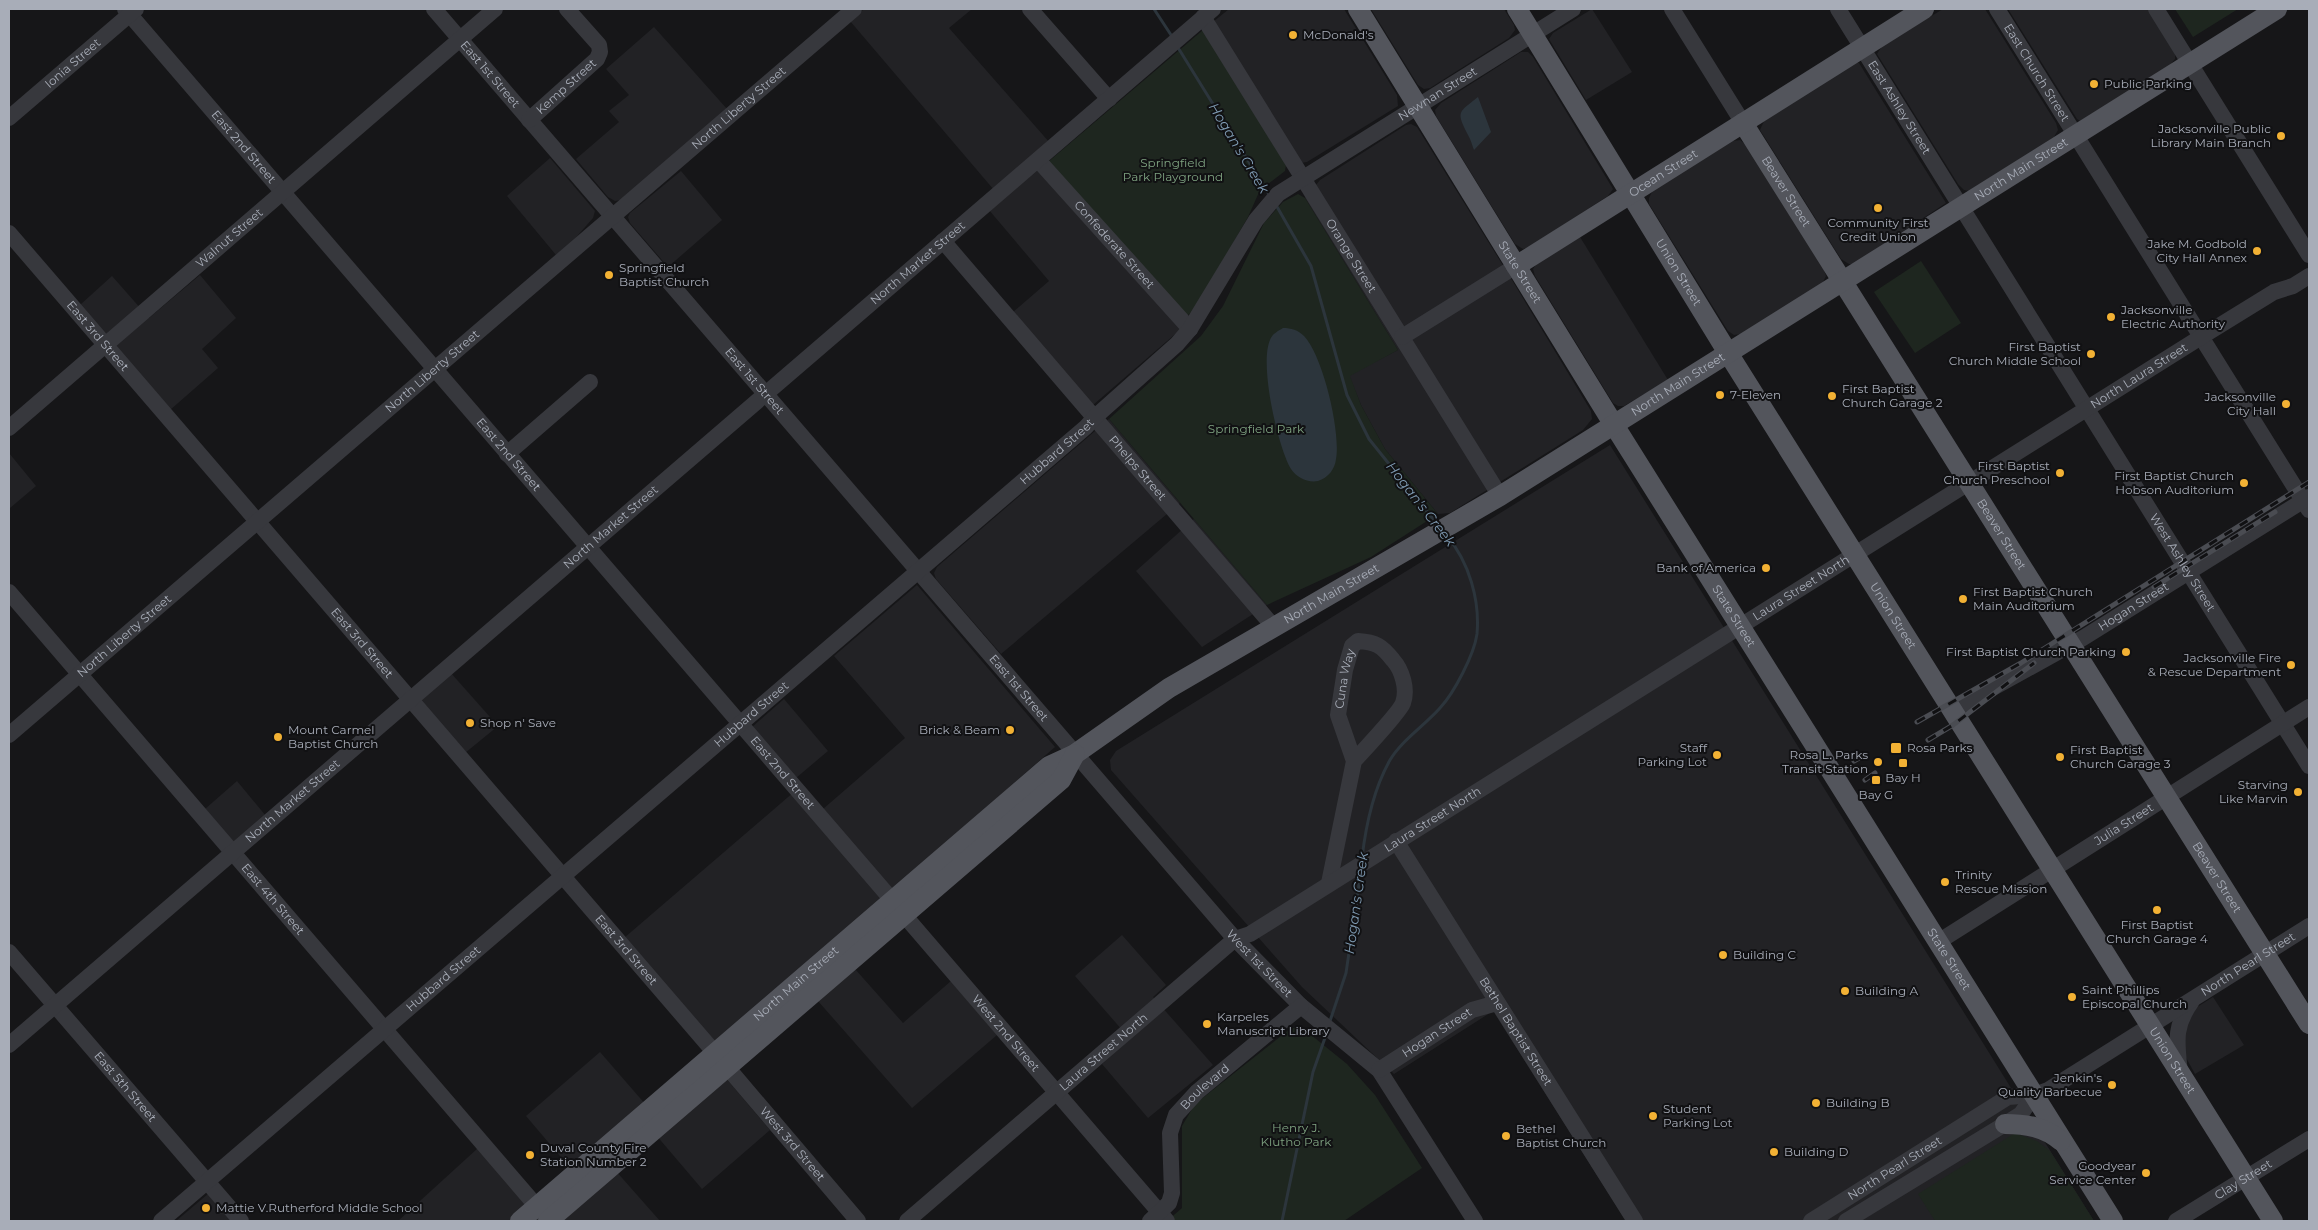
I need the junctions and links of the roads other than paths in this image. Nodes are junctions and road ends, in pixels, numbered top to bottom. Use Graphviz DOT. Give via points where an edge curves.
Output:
graph roads {
  1 [pos="434,9"];
  2 [pos="495,9"];
  3 [pos="567,9"];
  4 [pos="854,9"];
  5 [pos="1030,9"];
  6 [pos="1358,9"];
  7 [pos="1516,9"];
  8 [pos="1574,9"];
  9 [pos="1672,9"];
  10 [pos="1838,9"];
  11 [pos="1924,9"];
  12 [pos="1997,9"];
  13 [pos="2156,9"];
  14 [pos="2277,9"];
  15 [pos="130,11"];
  16 [pos="1208,13"];
  17 [pos="1532,34"];
  18 [pos="460,39"];
  19 [pos="1862,47"];
  20 [pos="2191,64"];
  21 [pos="1109,99"];
  22 [pos="1418,106"];
  23 [pos="9,118"];
  24 [pos="529,120"];
  25 [pos="1743,123"];
  26 [pos="2076,135"];
  27 [pos="1038,160"];
  28 [pos="1303,177"];
  29 [pos="282,192"];
  30 [pos="1630,193"];
  31 [pos="1961,206"];
  32 [pos="612,216"];
  33 [pos="9,233"];
  34 [pos="943,242"];
  35 [pos="2309,255"];
  36 [pos="1516,266"];
  37 [pos="2309,276"];
  38 [pos="1843,281"];
  39 [pos="1190,329"];
  40 [pos="1402,337"];
  41 [pos="2201,337"];
  42 [pos="105,345"];
  43 [pos="1728,353"];
  44 [pos="434,370"];
  45 [pos="590,382"];
  46 [pos="765,394"];
  47 [pos="2087,408"];
  48 [pos="1095,416"];
  49 [pos="1614,425"];
  50 [pos="9,428"];
  51 [pos="507,454"];
  52 [pos="1969,481"];
  53 [pos="1500,496"];
  54 [pos="2307,503"];
  55 [pos="256,522"];
  56 [pos="588,547"];
  57 [pos="1854,554"];
  58 [pos="918,571"];
  59 [pos="2189,572"];
  60 [pos="9,592"];
  61 [pos="1273,626"];
  62 [pos="1739,626"];
  63 [pos="2072,645"];
  64 [pos="80,674"];
  65 [pos="410,699"];
  66 [pos="2309,707"];
  67 [pos="1953,710"];
  68 [pos="2283,723"];
  69 [pos="740,724"];
  70 [pos="9,735"];
  71 [pos="1076,754"];
  72 [pos="1354,762"];
  73 [pos="2309,766"];
  74 [pos="2167,797"];
  75 [pos="1396,841"];
  76 [pos="232,853"];
  77 [pos="2052,869"];
  78 [pos="562,877"];
  79 [pos="1329,883"];
  80 [pos="898,908"];
  81 [pos="2309,926"];
  82 [pos="1235,939"];
  83 [pos="1938,942"];
  84 [pos="9,952"];
  85 [pos="2265,954"];
  86 [pos="2195,997"];
  87 [pos="1497,1003"];
  88 [pos="55,1005"];
  89 [pos="1301,1006"];
  90 [pos="2309,1024"];
  91 [pos="2150,1025"];
  92 [pos="385,1030"];
  93 [pos="9,1045"];
  94 [pos="721,1060"];
  95 [pos="1379,1070"];
  96 [pos="2180,1073"];
  97 [pos="1055,1092"];
  98 [pos="2034,1095"];
  99 [pos="2005,1124"];
  100 [pos="2309,1139"];
  101 [pos="2064,1143"];
  102 [pos="2246,1178"];
  103 [pos="207,1182"];
  104 [pos="546,1217"];
  105 [pos="1159,1218"];
  106 [pos="161,1221"];
  107 [pos="241,1221"];
  108 [pos="520,1221"];
  109 [pos="858,1221"];
  110 [pos="907,1221"];
  111 [pos="1475,1221"];
  112 [pos="1635,1221"];
  113 [pos="1811,1221"];
  114 [pos="1846,1221"];
  115 [pos="2113,1221"];
  116 [pos="2176,1221"];
  117 [pos="2273,1221"];
  1 -- 18 [label="street, East 1st Street"];
  2 -- 18 [label="street, Walnut Street"];
  3 -- 24 [label="street, Kemp Street" via="599,45 600,52 597,59"];
  4 -- 32 [label="street, North Liberty Street"];
  5 -- 21 [label="street"];
  6 -- 22 [label="main road, State Street"];
  7 -- 17 [label="main road, Union Street"];
  8 -- 17 [label="street, Newnan Street"];
  9 -- 25 [label="street"];
  10 -- 19 [label="street, East Ashley Street"];
  11 -- 19 [label="main road, Ocean Street"];
  12 -- 26 [label="street, East Church Street"];
  13 -- 20 [label="street"];
  14 -- 20 [label="main road, North Main Street"];
  15 -- 23 [label="street, Ionia Street"];
  15 -- 29 [label="street, East 2nd Street"];
  16 -- 21 [label="street, North Market Street"];
  16 -- 28 [label="street, Orange Street"];
  17 -- 22 [label="street, Newnan Street"];
  17 -- 30 [label="main road, Union Street"];
  18 -- 24 [label="street, East 1st Street"];
  18 -- 29 [label="street, Walnut Street"];
  19 -- 25 [label="main road, Ocean Street"];
  19 -- 31 [label="street, East Ashley Street"];
  20 -- 26 [label="main road, North Main Street"];
  20 -- 35 [label="street"];
  21 -- 27 [label="street, North Market Street"];
  22 -- 28 [label="street, Newnan Street"];
  22 -- 36 [label="main road, State Street"];
  24 -- 32 [label="street, East 1st Street"];
  25 -- 30 [label="main road, Ocean Street"];
  25 -- 38 [label="main road, Beaver Street"];
  26 -- 31 [label="main road, North Main Street"];
  26 -- 41 [label="street, East Church Street"];
  27 -- 34 [label="street, North Market Street"];
  27 -- 39 [label="street, Confederate Street"];
  28 -- 39 [label="street, Hubbard Street" via="1278,194 1266,207"];
  28 -- 40 [label="street, Orange Street"];
  29 -- 42 [label="street, Walnut Street"];
  29 -- 44 [label="street, East 2nd Street"];
  30 -- 36 [label="main road, Ocean Street"];
  30 -- 43 [label="main road, Union Street"];
  31 -- 38 [label="main road, North Main Street"];
  31 -- 47 [label="street, West Ashley Street"];
  32 -- 44 [label="street, North Liberty Street"];
  32 -- 46 [label="street, East 1st Street"];
  33 -- 42 [label="street, East 3rd Street"];
  34 -- 46 [label="street, North Market Street"];
  34 -- 48 [label="street, Phelps Street"];
  36 -- 40 [label="street, Ocean Street"];
  36 -- 49 [label="main road, State Street"];
  37 -- 41 [label="street, North Laura Street" via="2274,292"];
  38 -- 43 [label="main road, North Main Street"];
  38 -- 52 [label="main road, Beaver Street"];
  39 -- 48 [label="street, Hubbard Street"];
  40 -- 53 [label="street, Orange Street"];
  41 -- 47 [label="street, North Laura Street"];
  41 -- 54 [label="street, East Church Street"];
  42 -- 50 [label="street, Walnut Street"];
  42 -- 55 [label="street, East 3rd Street"];
  43 -- 49 [label="main road, North Main Street"];
  43 -- 57 [label="main road, Union Street"];
  44 -- 51 [label="street, East 2nd Street"];
  44 -- 55 [label="street, North Liberty Street"];
  45 -- 51 [label="street"];
  46 -- 56 [label="street, North Market Street"];
  46 -- 58 [label="street, East 1st Street"];
  47 -- 52 [label="street, North Laura Street"];
  47 -- 59 [label="street, West Ashley Street"];
  48 -- 58 [label="street, Hubbard Street"];
  48 -- 61 [label="street, Phelps Street"];
  49 -- 53 [label="main road, North Main Street"];
  49 -- 62 [label="main road, State Street"];
  51 -- 56 [label="street, East 2nd Street"];
  52 -- 57 [label="street, Laura Street North"];
  52 -- 63 [label="main road, Beaver Street"];
  53 -- 61 [label="main road, North Main Street"];
  54 -- 59 [label="street, Hogan Street"];
  55 -- 64 [label="street, North Liberty Street"];
  55 -- 65 [label="street, East 3rd Street"];
  56 -- 65 [label="street, North Market Street"];
  56 -- 69 [label="street, East 2nd Street"];
  57 -- 62 [label="street, Laura Street North"];
  57 -- 67 [label="main road, Union Street"];
  58 -- 69 [label="street, Hubbard Street"];
  58 -- 71 [label="street, East 1st Street"];
  59 -- 63 [label="street, Hogan Street"];
  59 -- 68 [label="street, West Ashley Street"];
  60 -- 64 [label="street, East 4th Street"];
  61 -- 71 [label="main road, North Main Street" via="1169,688"];
  62 -- 75 [label="street, Laura Street North"];
  62 -- 83 [label="main road, State Street"];
  63 -- 67 [label="street, Hogan Street"];
  63 -- 74 [label="main road, Beaver Street"];
  64 -- 70 [label="street, North Liberty Street"];
  64 -- 76 [label="street, East 4th Street"];
  65 -- 76 [label="street, North Market Street"];
  65 -- 78 [label="street, East 3rd Street"];
  66 -- 68 [label="street, Julia Street"];
  67 -- 77 [label="main road, Union Street"];
  68 -- 73 [label="street, West Ashley Street"];
  68 -- 74 [label="street, Julia Street"];
  69 -- 78 [label="street, Hubbard Street"];
  69 -- 80 [label="street, East 2nd Street"];
  71 -- 80 [label="main road, North Main Street" via="1061,780"];
  71 -- 82 [label="street, West 1st Street"];
  72 -- 72 [label="street, Cuna Way" via="1338,715 1345,670 1352,646 1358,641 1383,647 1400,668 1404,687 1403,703"];
  72 -- 79 [label="street, Cuna Way"];
  74 -- 77 [label="street, Julia Street"];
  74 -- 85 [label="main road, Beaver Street"];
  75 -- 79 [label="street, Laura Street North"];
  75 -- 87 [label="street, Bethel Baptist Street"];
  76 -- 88 [label="street, North Market Street"];
  76 -- 92 [label="street, East 4th Street"];
  77 -- 83 [label="street, Julia Street"];
  77 -- 91 [label="main road, Union Street"];
  78 -- 92 [label="street, Hubbard Street"];
  78 -- 94 [label="street, East 3rd Street"];
  79 -- 82 [label="street, Laura Street North" via="1250,934"];
  80 -- 94 [label="main road, North Main Street"];
  80 -- 97 [label="street, West 2nd Street"];
  81 -- 85 [label="street, North Pearl Street"];
  82 -- 89 [label="street, West 1st Street"];
  82 -- 97 [label="street, Laura Street North"];
  83 -- 98 [label="main road, State Street"];
  84 -- 88 [label="street, East 5th Street"];
  85 -- 86 [label="street, North Pearl Street"];
  85 -- 90 [label="main road, Beaver Street"];
  86 -- 91 [label="street, North Pearl Street"];
  86 -- 96 [label="street" via="2178,1026"];
  87 -- 95 [label="street, Hogan Street" via="1472,1010"];
  87 -- 112 [label="street, Bethel Baptist Street"];
  88 -- 93 [label="street, North Market Street"];
  88 -- 103 [label="street, East 5th Street"];
  89 -- 95 [label="street, West 1st Street"];
  89 -- 105 [label="street, Boulevard" via="1197,1092 1176,1115 1170,1133 1172,1193"];
  91 -- 96 [label="main road, Union Street"];
  91 -- 98 [label="street, North Pearl Street" via="2048,1090"];
  92 -- 103 [label="street, Hubbard Street"];
  92 -- 104 [label="street, East 4th Street"];
  94 -- 104 [label="main road, North Main Street"];
  94 -- 109 [label="street, West 3rd Street"];
  95 -- 111 [label="street, West 1st Street"];
  96 -- 102 [label="main road, Union Street"];
  97 -- 105 [label="street, West 2nd Street"];
  97 -- 110 [label="street, Laura Street North"];
  98 -- 99 [label="street, North Pearl Street" via="2020,1114"];
  98 -- 101 [label="main road, State Street"];
  98 -- 113 [label="street, North Pearl Street" via="2008,1097"];
  99 -- 101 [label="main road" via="2038,1127"];
  99 -- 114 [label="street, North Pearl Street"];
  100 -- 102 [label="street, Clay Street"];
  101 -- 115 [label="main road, State Street"];
  102 -- 116 [label="street, Clay Street"];
  102 -- 117 [label="main road, Union Street"];
  103 -- 106 [label="street, Hubbard Street"];
  103 -- 107 [label="street, East 5th Street"];
  104 -- 108 [label="main road, North Main Street"];
}
